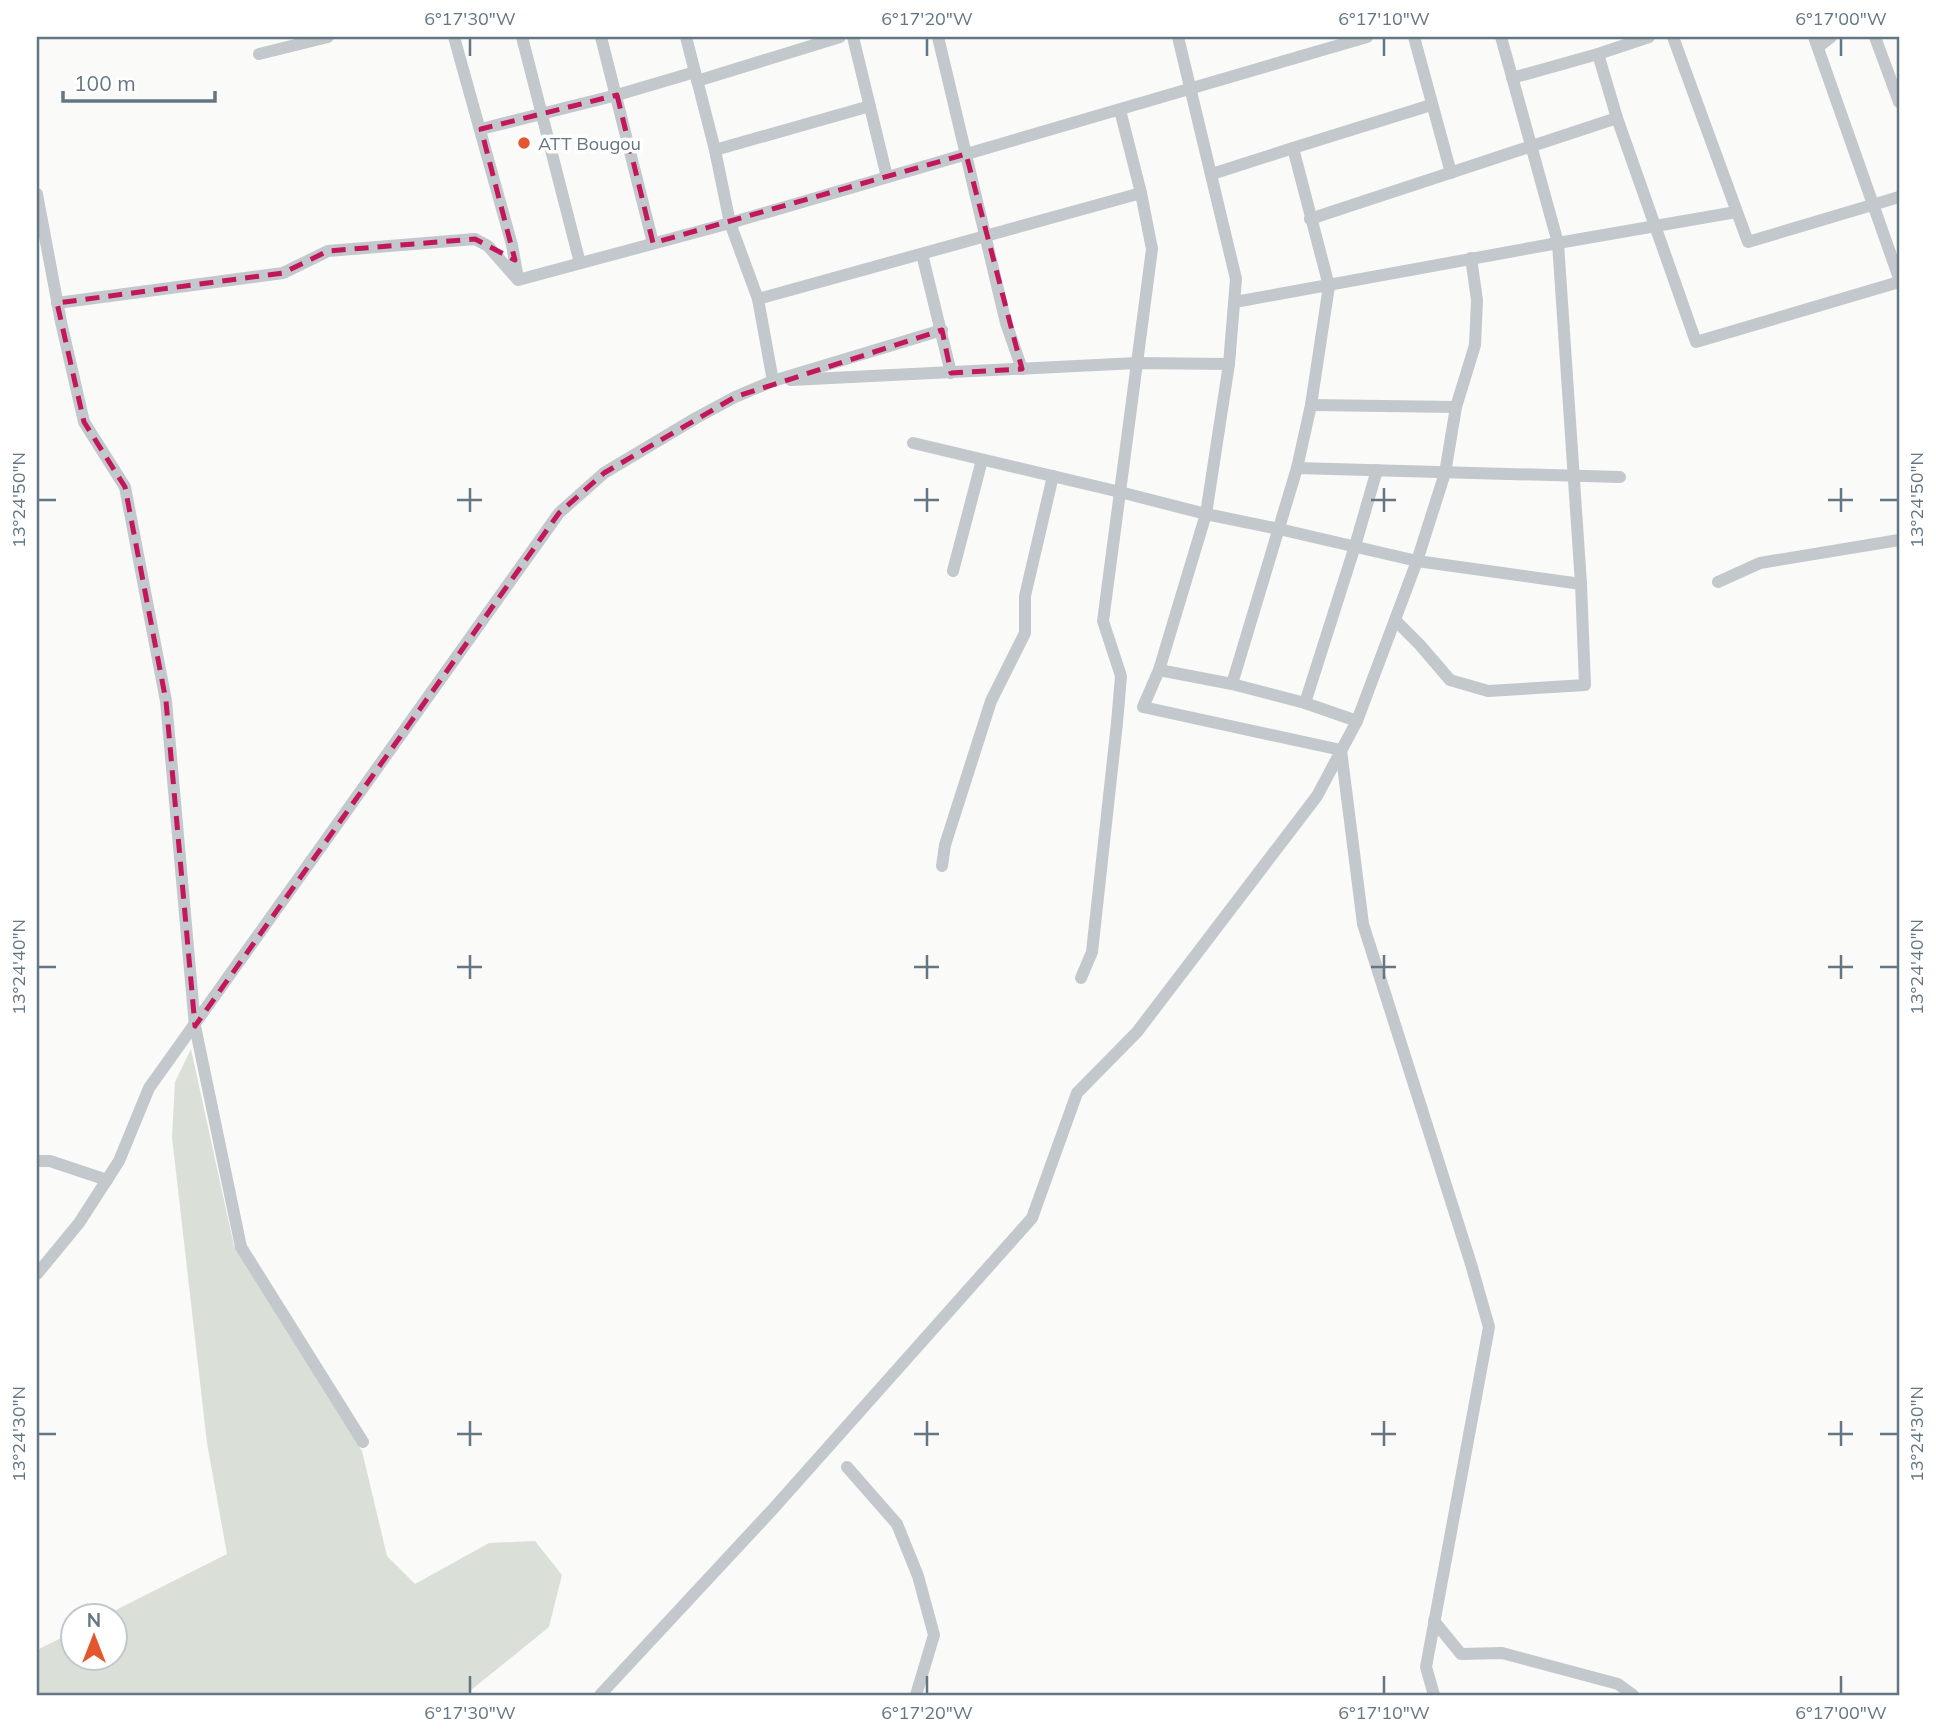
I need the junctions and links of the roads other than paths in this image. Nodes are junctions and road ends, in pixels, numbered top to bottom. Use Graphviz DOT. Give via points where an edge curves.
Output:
graph roads {
  1 [pos="328,37"];
  2 [pos="454,37"];
  3 [pos="522,37"];
  4 [pos="601,37"];
  5 [pos="686,37"];
  6 [pos="840,37"];
  7 [pos="853,37"];
  8 [pos="938,37"];
  9 [pos="1178,37"];
  10 [pos="1367,37"];
  11 [pos="1414,37"];
  12 [pos="1501,37"];
  13 [pos="1649,37"];
  14 [pos="1673,37"];
  15 [pos="1831,37"];
  16 [pos="1875,37"];
  17 [pos="1816,42"];
  18 [pos="259,54"];
  19 [pos="1598,54"];
  20 [pos="696,76"];
  21 [pos="1512,78"];
  22 [pos="1191,88"];
  23 [pos="617,95"];
  24 [pos="1899,102"];
  25 [pos="1432,105"];
  26 [pos="870,106"];
  27 [pos="1120,110"];
  28 [pos="541,114"];
  29 [pos="1617,118"];
  30 [pos="481,129"];
  31 [pos="1531,146"];
  32 [pos="1293,148"];
  33 [pos="715,150"];
  34 [pos="966,154"];
  35 [pos="1451,173"];
  36 [pos="1212,174"];
  37 [pos="887,177"];
  38 [pos="1140,193"];
  39 [pos="37,194"];
  40 [pos="1899,197"];
  41 [pos="1874,206"];
  42 [pos="1736,212"];
  43 [pos="1310,219"];
  44 [pos="730,223"];
  45 [pos="1655,225"];
  46 [pos="985,236"];
  47 [pos="653,243"];
  48 [pos="1558,243"];
  49 [pos="922,254"];
  50 [pos="1471,258"];
  51 [pos="580,263"];
  52 [pos="518,280"];
  53 [pos="1899,280"];
  54 [pos="1329,286"];
  55 [pos="758,299"];
  56 [pos="1235,302"];
  57 [pos="57,303"];
  58 [pos="942,330"];
  59 [pos="1137,363"];
  60 [pos="1228,364"];
  61 [pos="1022,369"];
  62 [pos="951,373"];
  63 [pos="773,381"];
  64 [pos="1311,405"];
  65 [pos="1456,408"];
  66 [pos="913,443"];
  67 [pos="982,460"];
  68 [pos="1297,468"];
  69 [pos="1377,470"];
  70 [pos="1445,473"];
  71 [pos="1574,475"];
  72 [pos="1053,476"];
  73 [pos="1620,477"];
  74 [pos="1120,492"];
  75 [pos="1206,514"];
  76 [pos="1279,529"];
  77 [pos="1899,540"];
  78 [pos="1355,547"];
  79 [pos="1417,561"];
  80 [pos="953,571"];
  81 [pos="1718,582"];
  82 [pos="1581,584"];
  83 [pos="1395,620"];
  84 [pos="1160,670"];
  85 [pos="1231,684"];
  86 [pos="1305,704"];
  87 [pos="1357,721"];
  88 [pos="1341,750"];
  89 [pos="942,866"];
  90 [pos="1081,978"];
  91 [pos="195,1026"];
  92 [pos="37,1161"];
  93 [pos="107,1180"];
  94 [pos="37,1274"];
  95 [pos="362,1442"];
  96 [pos="847,1467"];
  97 [pos="1434,1621"];
  98 [pos="600,1695"];
  99 [pos="916,1695"];
  100 [pos="1434,1695"];
  101 [pos="1633,1695"];
  1 -- 18 [label="street"];
  2 -- 30 [label="street"];
  3 -- 28 [label="street"];
  4 -- 23 [label="street"];
  5 -- 20 [label="street"];
  6 -- 20 [label="street"];
  7 -- 26 [label="street"];
  8 -- 34 [label="street"];
  9 -- 22 [label="street"];
  10 -- 22 [label="street"];
  11 -- 25 [label="street"];
  12 -- 21 [label="street"];
  13 -- 19 [label="street"];
  14 -- 42 [label="street"];
  15 -- 17 [label="street"];
  16 -- 24 [label="street"];
  17 -- 41 [label="street"];
  19 -- 21 [label="street"];
  19 -- 29 [label="street"];
  20 -- 23 [label="street"];
  20 -- 33 [label="street"];
  21 -- 31 [label="street"];
  22 -- 27 [label="street"];
  22 -- 36 [label="street"];
  23 -- 28 [label="street"];
  23 -- 47 [label="street"];
  25 -- 32 [label="street"];
  25 -- 35 [label="street"];
  26 -- 33 [label="street"];
  26 -- 37 [label="street"];
  27 -- 34 [label="street"];
  27 -- 38 [label="street"];
  28 -- 30 [label="street"];
  28 -- 51 [label="street"];
  29 -- 31 [label="street"];
  29 -- 45 [label="street"];
  30 -- 52 [label="street"];
  31 -- 35 [label="street"];
  31 -- 48 [label="street"];
  32 -- 36 [label="street"];
  32 -- 43 [label="street"];
  33 -- 44 [label="street"];
  34 -- 37 [label="street"];
  34 -- 46 [label="street"];
  35 -- 43 [label="street"];
  36 -- 56 [label="street" via="1236,279"];
  37 -- 44 [label="street"];
  38 -- 46 [label="street"];
  38 -- 59 [label="street" via="1152,249"];
  39 -- 57 [label="street"];
  40 -- 41 [label="street"];
  41 -- 42 [label="street" via="1748,242"];
  41 -- 53 [label="street"];
  42 -- 45 [label="street"];
  43 -- 54 [label="street"];
  44 -- 47 [label="street"];
  44 -- 55 [label="street"];
  45 -- 48 [label="street"];
  45 -- 53 [label="street" via="1696,342"];
  46 -- 49 [label="street"];
  46 -- 61 [label="street"];
  47 -- 51 [label="street"];
  48 -- 50 [label="street"];
  48 -- 71 [label="street"];
  49 -- 55 [label="street"];
  49 -- 58 [label="street"];
  50 -- 54 [label="street"];
  50 -- 65 [label="street" via="1477,300 1475,345"];
  51 -- 52 [label="street"];
  52 -- 57 [label="street" via="488,246 475,239 328,251 283,273"];
  54 -- 56 [label="street"];
  54 -- 64 [label="street"];
  55 -- 63 [label="street"];
  56 -- 60 [label="street"];
  57 -- 91 [label="street" via="85,422 125,487 166,701"];
  58 -- 62 [label="street"];
  58 -- 63 [label="street"];
  59 -- 60 [label="street"];
  59 -- 61 [label="street"];
  59 -- 74 [label="street"];
  60 -- 75 [label="street"];
  61 -- 62 [label="street"];
  62 -- 63 [label="street"];
  63 -- 91 [label="street" via="696,418 604,473 559,513"];
  64 -- 65 [label="street"];
  64 -- 68 [label="street"];
  65 -- 70 [label="street"];
  66 -- 67 [label="street"];
  67 -- 72 [label="street"];
  67 -- 80 [label="street"];
  68 -- 69 [label="street"];
  68 -- 76 [label="street"];
  69 -- 70 [label="street"];
  69 -- 78 [label="street"];
  70 -- 71 [label="street"];
  70 -- 79 [label="street"];
  71 -- 73 [label="street"];
  71 -- 82 [label="street"];
  72 -- 74 [label="street"];
  72 -- 89 [label="street" via="1025,596 1025,633 991,701"];
  74 -- 75 [label="street"];
  74 -- 90 [label="street" via="1102,621 1121,676 1092,952"];
  75 -- 76 [label="street"];
  75 -- 84 [label="street"];
  76 -- 78 [label="street"];
  76 -- 85 [label="street"];
  77 -- 81 [label="street" via="1760,563"];
  78 -- 79 [label="street"];
  78 -- 86 [label="street"];
  79 -- 82 [label="street"];
  79 -- 83 [label="street"];
  82 -- 83 [label="street" via="1585,685 1488,691 1450,680"];
  83 -- 87 [label="street"];
  84 -- 85 [label="street"];
  84 -- 88 [label="street" via="1143,707"];
  85 -- 86 [label="street"];
  86 -- 87 [label="street"];
  87 -- 88 [label="street"];
  88 -- 97 [label="street" via="1363,924 1489,1327"];
  88 -- 98 [label="street" via="1317,796 1137,1032 1077,1093 1032,1218 774,1509"];
  91 -- 93 [label="street" via="149,1088"];
  91 -- 95 [label="street" via="241,1247"];
  92 -- 93 [label="street"];
  93 -- 94 [label="street"];
  96 -- 99 [label="street" via="897,1524 918,1576 934,1635"];
  97 -- 100 [label="street" via="1426,1667"];
  97 -- 101 [label="street" via="1461,1654 1502,1653 1618,1684"];
}
